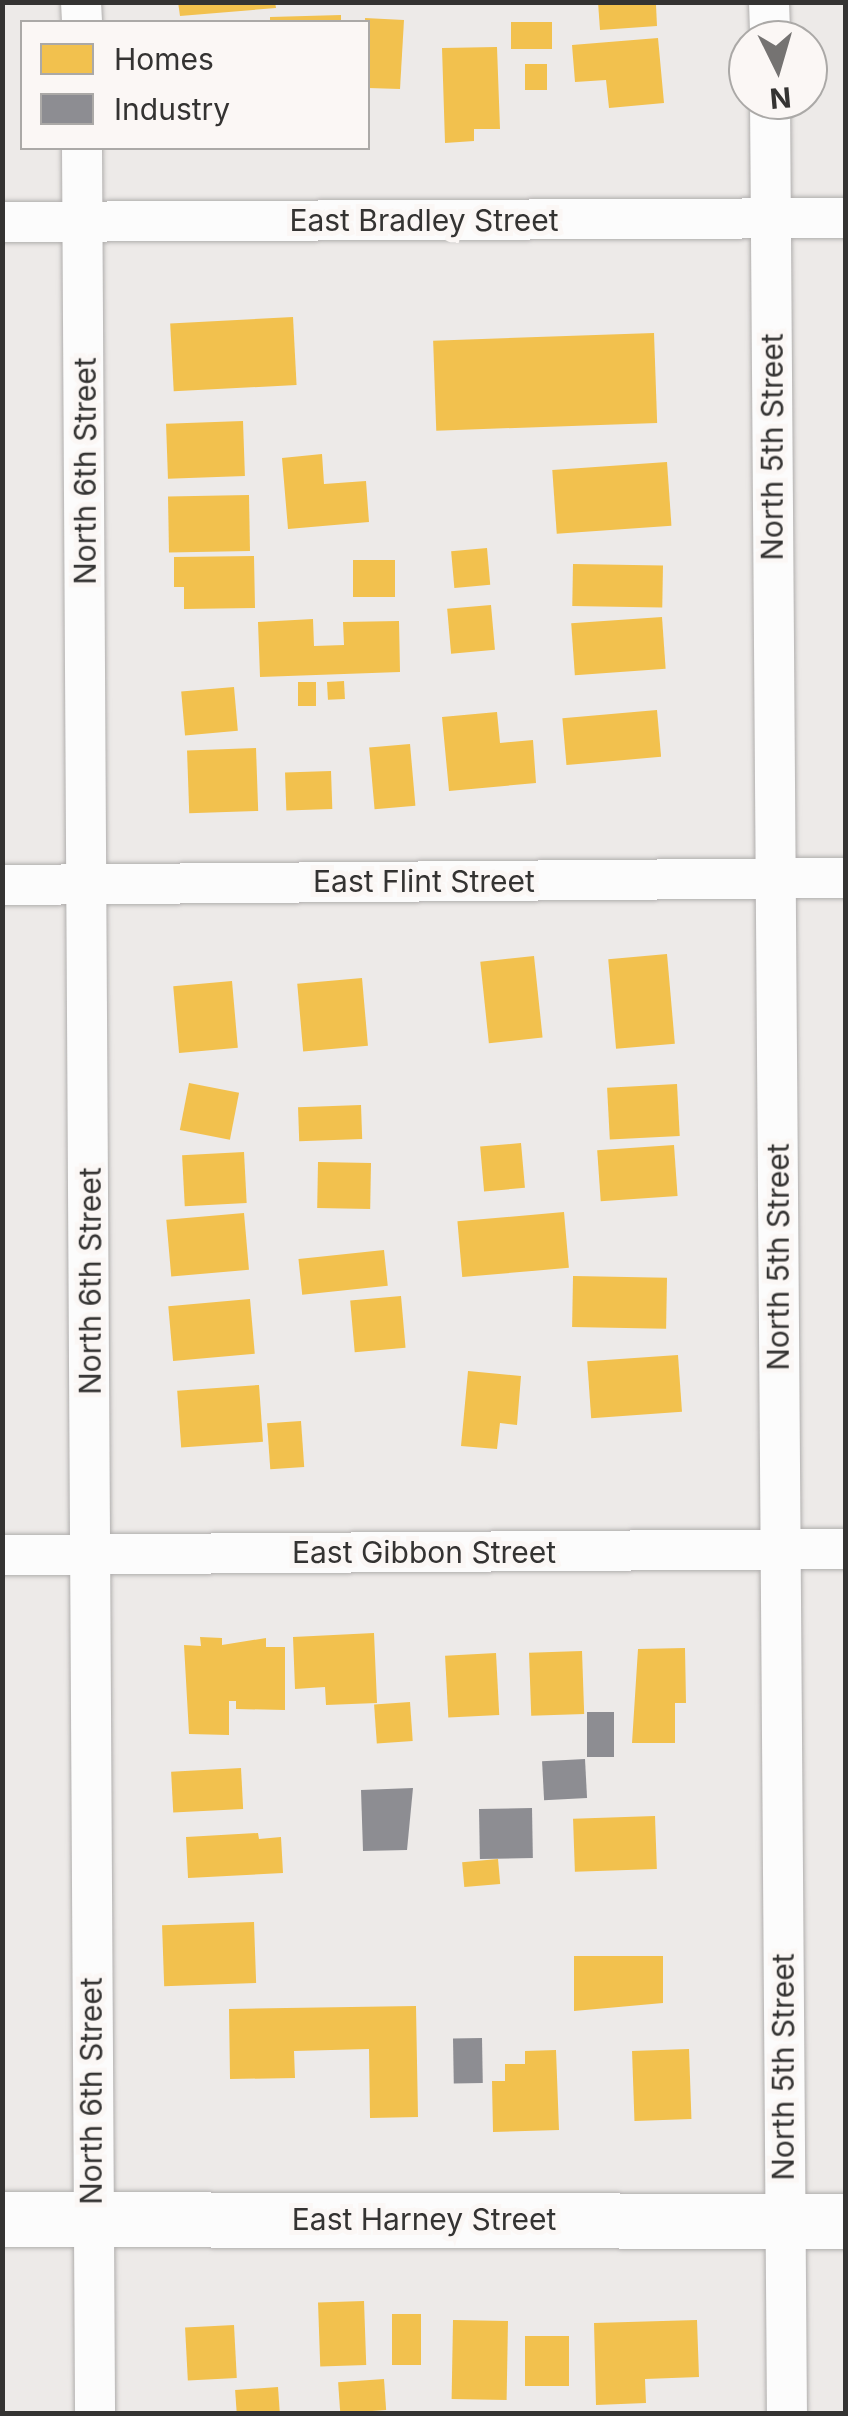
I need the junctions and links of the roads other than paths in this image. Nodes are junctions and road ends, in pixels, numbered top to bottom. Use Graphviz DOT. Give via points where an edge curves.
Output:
graph roads {
  1 [pos="770,120"];
  2 [pos="82,150"];
  3 [pos="771,218"];
  4 [pos="846,218"];
  5 [pos="2,222"];
  6 [pos="83,222"];
  7 [pos="846,878"];
  8 [pos="775,879"];
  9 [pos="87,884"];
  10 [pos="2,885"];
  11 [pos="846,1549"];
  12 [pos="780,1550"];
  13 [pos="92,1554"];
  14 [pos="2,1555"];
  15 [pos="91,2218"];
  16 [pos="2,2219"];
  17 [pos="846,2221"];
  18 [pos="784,2222"];
  19 [pos="96,2414"];
  20 [pos="787,2414"];
  1 -- 3 [label="street, North 5th Street"];
  2 -- 6 [label="street, North 6th Street"];
  3 -- 4 [label="street, East Bradley Street"];
  3 -- 6 [label="street, East Bradley Street"];
  3 -- 8 [label="street, North 5th Street"];
  5 -- 6 [label="street, East Bradley Street"];
  6 -- 9 [label="street, North 6th Street"];
  7 -- 8 [label="street, East Flint Street"];
  8 -- 9 [label="street, East Flint Street"];
  8 -- 12 [label="street, North 5th Street"];
  9 -- 10 [label="street, East Flint Street"];
  9 -- 13 [label="street, North 6th Street"];
  11 -- 12 [label="street, East Gibbon Street"];
  12 -- 13 [label="street, East Gibbon Street"];
  12 -- 18 [label="street, North 5th Street"];
  13 -- 14 [label="street, East Gibbon Street"];
  13 -- 15 [label="street, North 6th Street"];
  15 -- 16 [label="main road, East Harney Street"];
  15 -- 18 [label="main road, East Harney Street"];
  15 -- 19 [label="street, North 6th Street"];
  17 -- 18 [label="main road, East Harney Street"];
  18 -- 20 [label="street, North 5th Street"];
}
